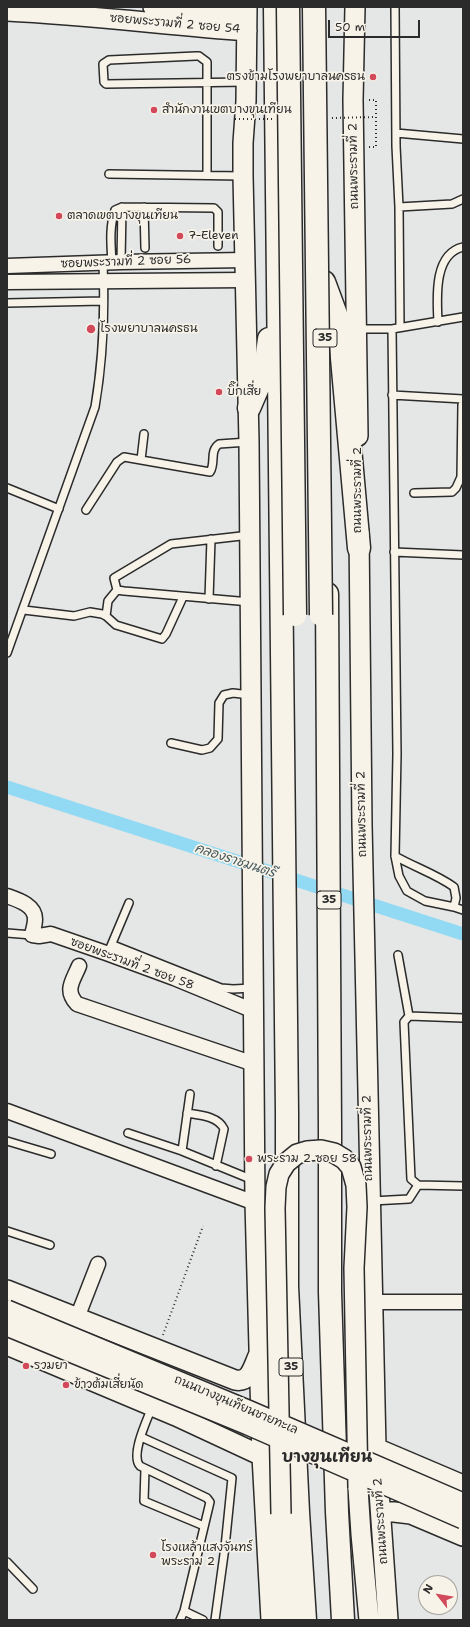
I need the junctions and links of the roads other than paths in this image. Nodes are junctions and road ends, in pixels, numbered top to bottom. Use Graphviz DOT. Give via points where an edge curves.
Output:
graph roads {
  1 [pos="153,7"];
  2 [pos="275,7"];
  3 [pos="288,7"];
  4 [pos="314,7"];
  5 [pos="320,7"];
  6 [pos="355,7"];
  7 [pos="395,7"];
  8 [pos="247,9"];
  9 [pos="7,11"];
  10 [pos="247,31"];
  11 [pos="246,82"];
  12 [pos="208,84"];
  13 [pos="396,134"];
  14 [pos="463,139"];
  15 [pos="109,174"];
  16 [pos="208,175"];
  17 [pos="243,176"];
  18 [pos="463,199"];
  19 [pos="122,207"];
  20 [pos="144,207"];
  21 [pos="399,207"];
  22 [pos="218,246"];
  23 [pos="463,247"];
  24 [pos="145,248"];
  25 [pos="245,260"];
  26 [pos="112,262"];
  27 [pos="7,266"];
  28 [pos="104,280"];
  29 [pos="245,280"];
  30 [pos="7,282"];
  31 [pos="324,282"];
  32 [pos="279,292"];
  33 [pos="103,301"];
  34 [pos="7,303"];
  35 [pos="463,317"];
  36 [pos="438,322"];
  37 [pos="400,327"];
  38 [pos="357,329"];
  39 [pos="392,329"];
  40 [pos="392,395"];
  41 [pos="463,400"];
  42 [pos="249,408"];
  43 [pos="144,434"];
  44 [pos="249,442"];
  45 [pos="462,445"];
  46 [pos="141,460"];
  47 [pos="7,488"];
  48 [pos="414,493"];
  49 [pos="59,509"];
  50 [pos="86,510"];
  51 [pos="250,535"];
  52 [pos="211,539"];
  53 [pos="359,548"];
  54 [pos="394,552"];
  55 [pos="463,556"];
  56 [pos="117,590"];
  57 [pos="183,597"];
  58 [pos="209,599"];
  59 [pos="250,602"];
  60 [pos="24,610"];
  61 [pos="296,615"];
  62 [pos="321,615"];
  63 [pos="106,616"];
  64 [pos="7,653"];
  65 [pos="252,695"];
  66 [pos="171,743"];
  67 [pos="395,856"];
  68 [pos="7,896"];
  69 [pos="129,903"];
  70 [pos="454,907"];
  71 [pos="463,910"];
  72 [pos="7,933"];
  73 [pos="32,936"];
  74 [pos="109,949"];
  75 [pos="398,955"];
  76 [pos="79,966"];
  77 [pos="254,987"];
  78 [pos="254,1011"];
  79 [pos="409,1016"];
  80 [pos="463,1018"];
  81 [pos="254,1064"];
  82 [pos="190,1094"];
  83 [pos="7,1111"];
  84 [pos="187,1113"];
  85 [pos="128,1133"];
  86 [pos="7,1141"];
  87 [pos="182,1151"];
  88 [pos="50,1154"];
  89 [pos="216,1166"];
  90 [pos="255,1181"];
  91 [pos="418,1185"];
  92 [pos="463,1186"];
  93 [pos="370,1201"];
  94 [pos="255,1203"];
  95 [pos="7,1231"];
  96 [pos="50,1245"];
  97 [pos="98,1264"];
  98 [pos="7,1290"];
  99 [pos="372,1302"];
  100 [pos="463,1302"];
  101 [pos="7,1310"];
  102 [pos="77,1318"];
  103 [pos="7,1326"];
  104 [pos="7,1345"];
  105 [pos="259,1353"];
  106 [pos="190,1362"];
  107 [pos="152,1407"];
  108 [pos="176,1416"];
  109 [pos="141,1437"];
  110 [pos="376,1448"];
  111 [pos="262,1456"];
  112 [pos="145,1469"];
  113 [pos="463,1485"];
  114 [pos="463,1503"];
  115 [pos="381,1512"];
  116 [pos="463,1519"];
  117 [pos="204,1526"];
  118 [pos="463,1536"];
  119 [pos="7,1562"];
  120 [pos="33,1589"];
  121 [pos="184,1611"];
  122 [pos="180,1620"];
  123 [pos="203,1620"];
  124 [pos="215,1620"];
  125 [pos="271,1620"];
  126 [pos="286,1620"];
  127 [pos="305,1620"];
  128 [pos="343,1620"];
  129 [pos="369,1620"];
  130 [pos="388,1620"];
  1 -- 8 [label="main road, ซอยพระรามที่ 2 ซอย 54"];
  2 -- 32 [label="highway, 35"];
  3 -- 61 [label="highway, bridge"];
  4 -- 62 [label="highway, bridge"];
  5 -- 31 [label="highway, 35"];
  6 -- 38 [label="main road, ถนนพระรามที่ 2" via="353,100"];
  7 -- 13 [label="lane"];
  8 -- 10 [label="main road"];
  9 -- 10 [label="main road, ซอยพระรามที่ 2 ซอย 54"];
  10 -- 11 [label="main road"];
  11 -- 12 [label="lane"];
  11 -- 17 [label="main road"];
  12 -- 12 [label="lane" via="106,84 103,64 109,60 200,56 207,62"];
  12 -- 16 [label="lane"];
  13 -- 14 [label="lane"];
  13 -- 21 [label="lane"];
  15 -- 16 [label="lane"];
  16 -- 17 [label="lane"];
  17 -- 25 [label="main road"];
  18 -- 21 [label="lane" via="452,204"];
  19 -- 20 [label="lane"];
  19 -- 26 [label="lane"];
  19 -- 26 [label="lane" via="115,210 112,218"];
  20 -- 22 [label="lane" via="214,208 218,212"];
  20 -- 24 [label="lane"];
  21 -- 37 [label="lane"];
  23 -- 36 [label="lane" via="457,248 450,255 439,277"];
  25 -- 26 [label="street, ซอยพระรามที่ 2 ซอย 56"];
  25 -- 29 [label="main road"];
  26 -- 27 [label="street, ซอยพระรามที่ 2 ซอย 56"];
  26 -- 28 [label="lane"];
  28 -- 29 [label="street, ซอยพระรามที่ 2 ซอย 56"];
  28 -- 30 [label="street, ซอยพระรามที่ 2 ซอย 56"];
  28 -- 33 [label="lane"];
  29 -- 42 [label="main road"];
  31 -- 53 [label="highway" via="337,317 341,347"];
  31 -- 128 [label="highway, 35" via="330,1300"];
  32 -- 42 [label="highway" via="266,362"];
  32 -- 127 [label="highway, 35" via="287,1286"];
  33 -- 34 [label="lane"];
  33 -- 49 [label="lane" via="99,382 95,407"];
  35 -- 36 [label="lane"];
  36 -- 37 [label="lane"];
  37 -- 39 [label="lane"];
  38 -- 39 [label="lane"];
  38 -- 53 [label="main road, ถนนพระรามที่ 2"];
  39 -- 40 [label="lane"];
  40 -- 41 [label="lane"];
  40 -- 54 [label="lane"];
  41 -- 45 [label="lane"];
  42 -- 44 [label="main road"];
  43 -- 46 [label="lane"];
  44 -- 46 [label="lane" via="219,444 215,447 213,468 210,472"];
  44 -- 51 [label="main road"];
  45 -- 48 [label="lane" via="461,477 452,492"];
  46 -- 50 [label="lane" via="124,457 117,462"];
  47 -- 49 [label="lane"];
  49 -- 60 [label="lane"];
  51 -- 52 [label="lane"];
  51 -- 59 [label="main road"];
  52 -- 56 [label="lane" via="171,544 114,578"];
  52 -- 58 [label="lane"];
  53 -- 93 [label="main road, ถนนพระรามที่ 2"];
  54 -- 55 [label="lane"];
  54 -- 67 [label="lane" via="397,754"];
  56 -- 57 [label="lane"];
  56 -- 63 [label="lane" via="108,601"];
  57 -- 58 [label="lane"];
  57 -- 63 [label="lane" via="162,639 116,625"];
  58 -- 59 [label="lane"];
  59 -- 65 [label="main road"];
  60 -- 63 [label="lane" via="74,616 90,612"];
  60 -- 64 [label="lane"];
  65 -- 66 [label="lane" via="224,695 219,703 218,739 210,748 202,750"];
  65 -- 77 [label="main road"];
  67 -- 70 [label="lane" via="399,876 408,891 425,901"];
  67 -- 70 [label="lane" via="454,887"];
  68 -- 73 [label="street" via="27,905 32,911 35,918"];
  69 -- 74 [label="lane"];
  70 -- 71 [label="lane"];
  72 -- 73 [label="lane, ซอยพระรามที่ 2 ซอย 58"];
  73 -- 74 [label="street, ซอยพระรามที่ 2 ซอย 58" via="51,934"];
  74 -- 77 [label="lane" via="221,988"];
  74 -- 78 [label="street, ซอยพระรามที่ 2 ซอย 58"];
  75 -- 79 [label="lane"];
  76 -- 81 [label="street" via="69,990 71,998 77,1004"];
  77 -- 78 [label="main road"];
  78 -- 81 [label="main road"];
  79 -- 80 [label="lane"];
  79 -- 91 [label="lane" via="404,1022 410,1178"];
  81 -- 90 [label="main road"];
  82 -- 84 [label="lane"];
  83 -- 94 [label="street"];
  84 -- 87 [label="lane"];
  84 -- 89 [label="lane" via="210,1118 222,1124 224,1128"];
  85 -- 87 [label="lane"];
  86 -- 88 [label="lane"];
  87 -- 89 [label="lane"];
  89 -- 90 [label="lane"];
  90 -- 94 [label="main road"];
  91 -- 92 [label="lane"];
  91 -- 93 [label="lane" via="409,1199"];
  93 -- 99 [label="main road, ถนนพระรามที่ 2"];
  94 -- 105 [label="main road"];
  95 -- 96 [label="lane"];
  97 -- 102 [label="street"];
  98 -- 102 [label="main road"];
  99 -- 100 [label="street"];
  99 -- 110 [label="main road, ถนนพระรามที่ 2"];
  101 -- 114 [label="main road, ถนนบางขุนเทียนชายทะเล, bridge"];
  102 -- 106 [label="main road"];
  103 -- 116 [label="main road, ถนนบางขุนเทียนชายทะเล, bridge" via="248,1424"];
  104 -- 107 [label="main road"];
  105 -- 106 [label="main road" via="249,1375 240,1381"];
  105 -- 111 [label="main road"];
  106 -- 108 [label="main road"];
  107 -- 108 [label="main road"];
  107 -- 109 [label="lane"];
  108 -- 111 [label="main road"];
  109 -- 112 [label="lane" via="137,1463"];
  109 -- 124 [label="lane" via="232,1478"];
  110 -- 113 [label="main road"];
  110 -- 115 [label="main road, ถนนพระรามที่ 2"];
  111 -- 125 [label="main road"];
  112 -- 117 [label="lane" via="144,1501"];
  112 -- 117 [label="lane" via="209,1500"];
  115 -- 118 [label="main road" via="410,1514"];
  115 -- 130 [label="main road, ถนนพระรามที่ 2"];
  117 -- 121 [label="lane"];
  119 -- 120 [label="lane"];
  121 -- 122 [label="lane"];
  121 -- 123 [label="lane"];
  126 -- 129 [label="main road, bridge" via="281,1514 276,1187 279,1174 286,1163 297,1154 321,1150 344,1159 351,1167 356,1185 354,1268 358,1488"];
}
